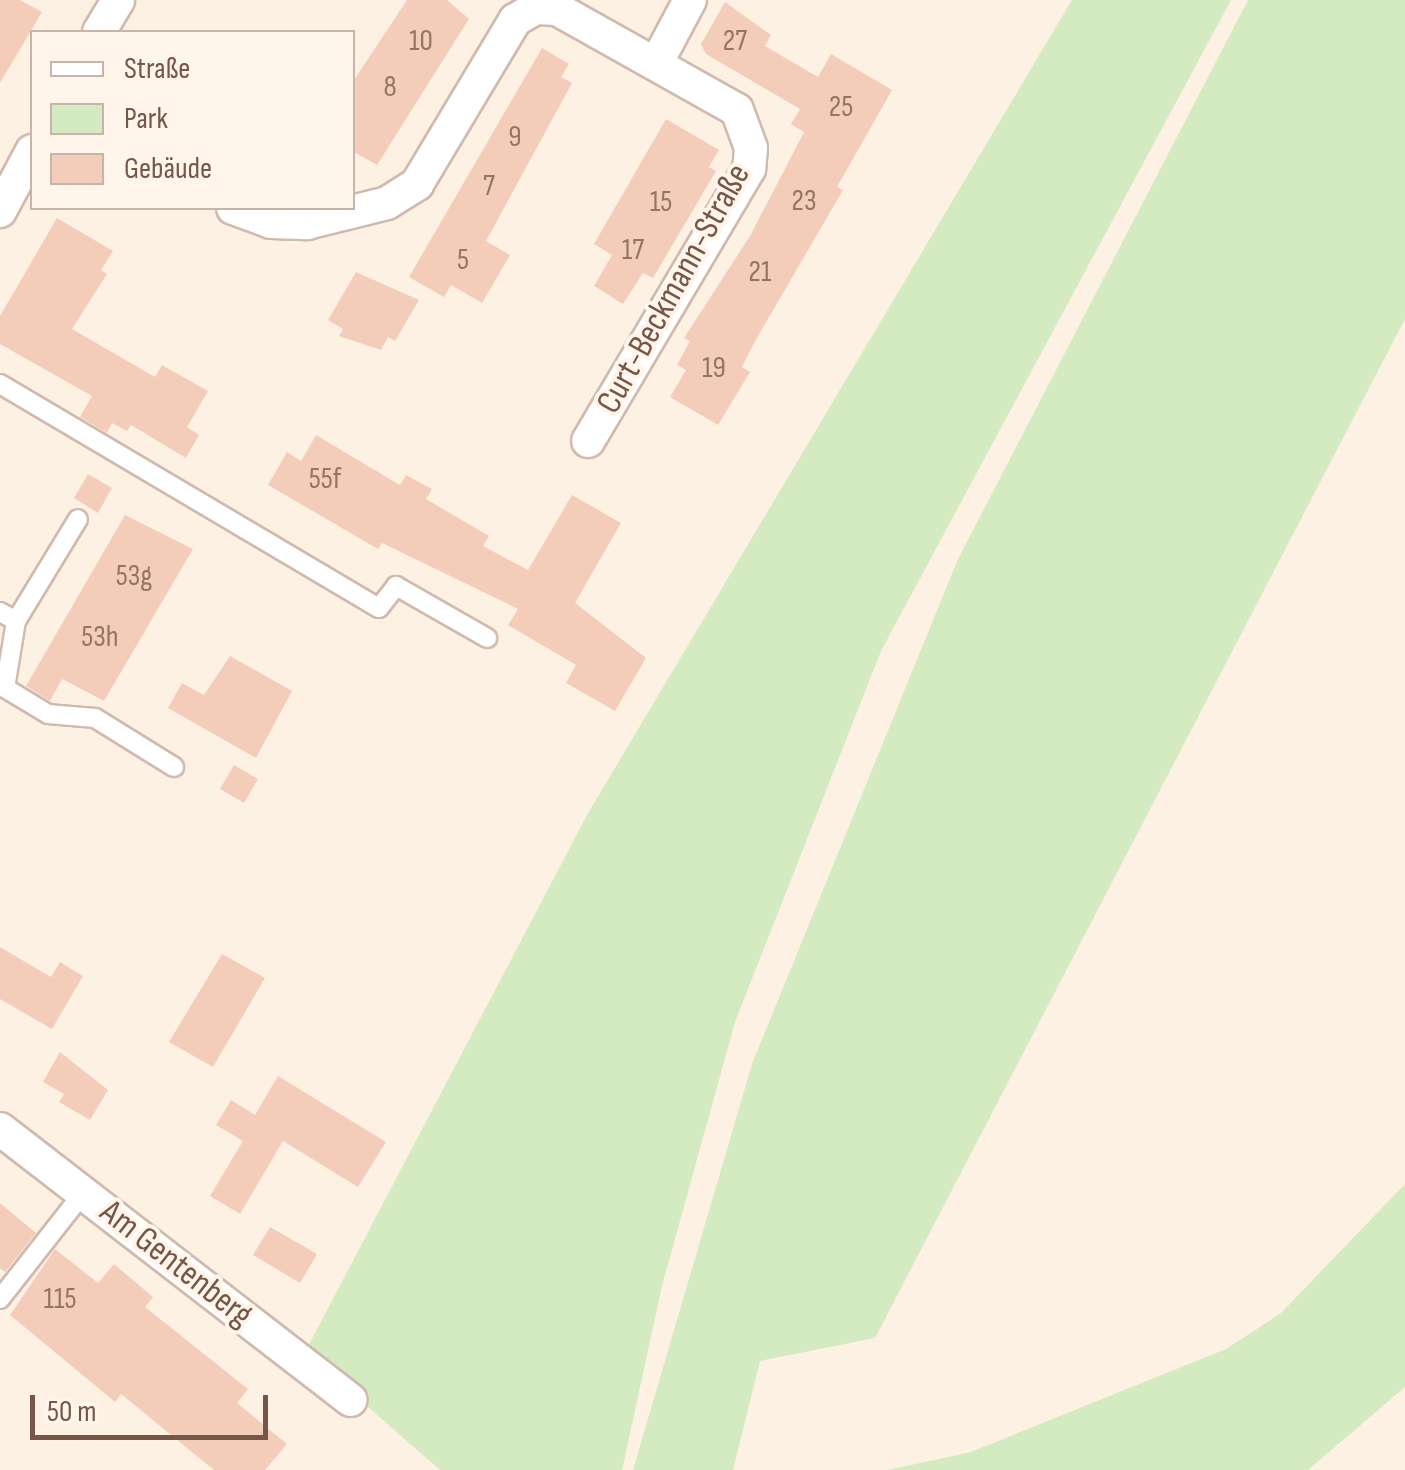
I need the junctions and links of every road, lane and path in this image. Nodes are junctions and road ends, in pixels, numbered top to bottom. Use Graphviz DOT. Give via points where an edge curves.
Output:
graph roads {
  1 [pos="118,0"];
  2 [pos="690,0"];
  3 [pos="558,5"];
  4 [pos="100,30"];
  5 [pos="657,62"];
  6 [pos="30,155"];
  7 [pos="239,210"];
  8 [pos="0,212"];
  9 [pos="0,384"];
  10 [pos="588,440"];
  11 [pos="78,519"];
  12 [pos="8,617"];
  13 [pos="487,638"];
  14 [pos="174,768"];
  15 [pos="0,1129"];
  16 [pos="83,1193"];
  17 [pos="0,1299"];
  18 [pos="351,1400"];
  1 -- 4 [label="street"];
  2 -- 5 [label="street"];
  3 -- 5 [label="street, Curt-Beckmann-Straße"];
  3 -- 7 [label="street, Curt-Beckmann-Straße" via="515,20 416,184 387,203 307,223 272,222"];
  5 -- 10 [label="street, Curt-Beckmann-Straße" via="736,110 751,148 749,169"];
  6 -- 8 [label="street"];
  9 -- 13 [label="lane" via="379,608 396,586"];
  11 -- 12 [label="lane"];
  12 -- 14 [label="lane" via="5,688 48,714 95,718"];
  15 -- 16 [label="street, Am Gentenberg"];
  16 -- 17 [label="lane"];
  16 -- 18 [label="street, Am Gentenberg"];
}
